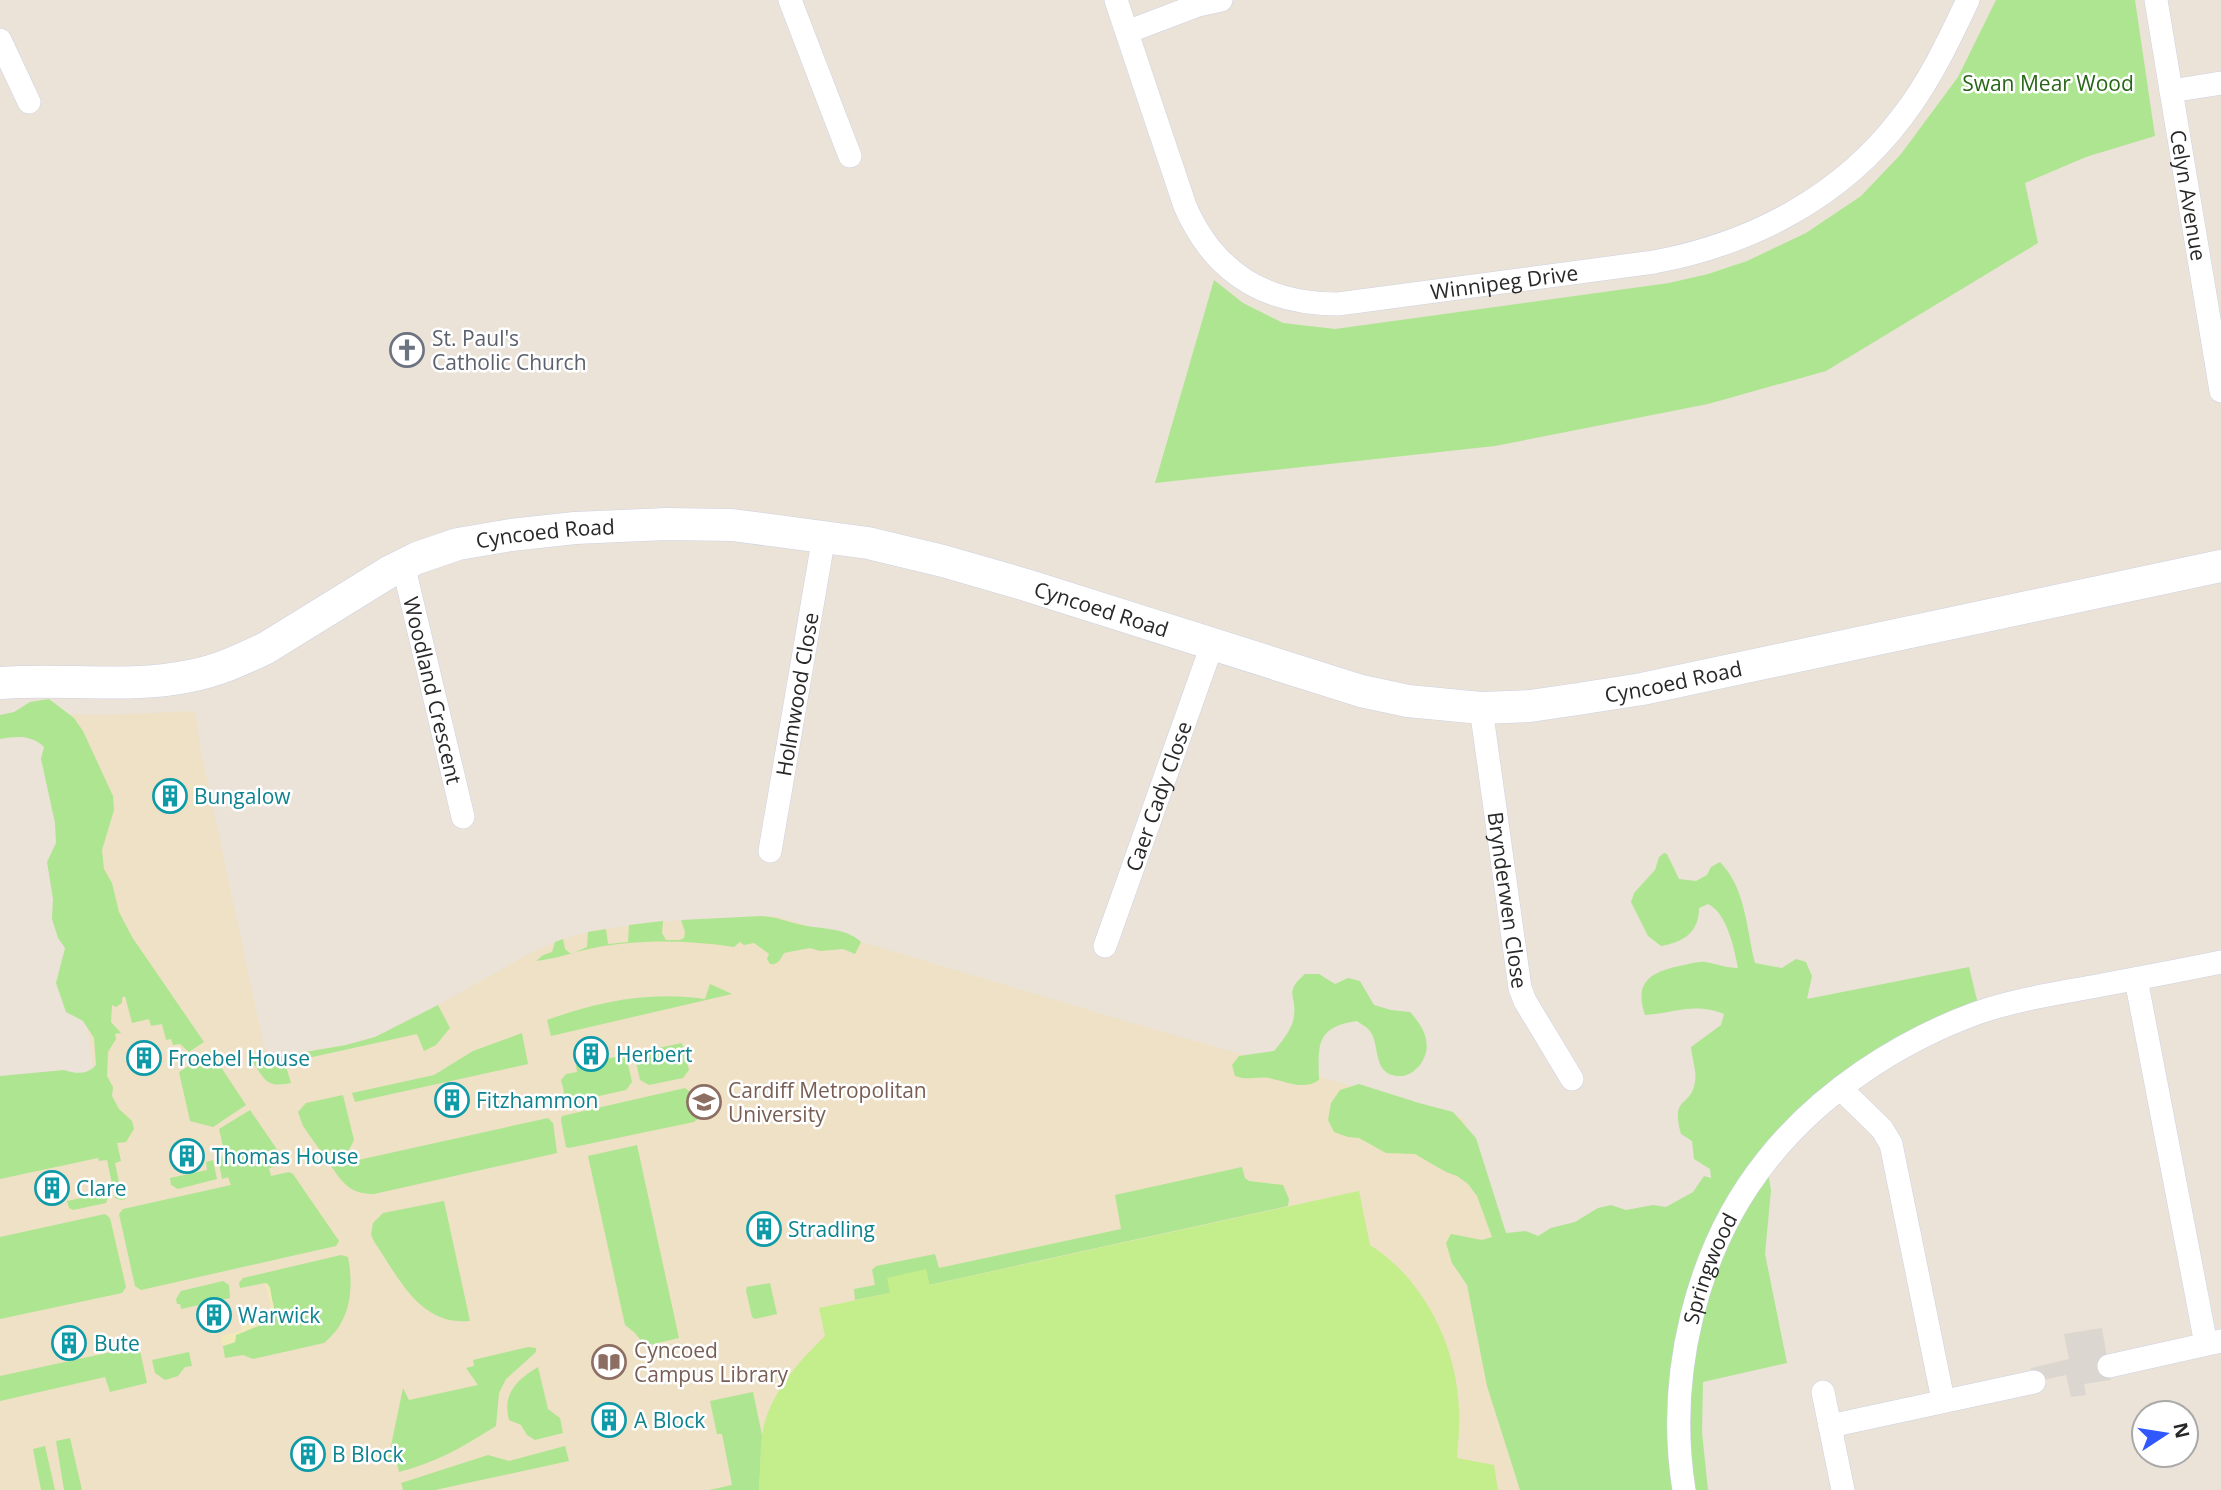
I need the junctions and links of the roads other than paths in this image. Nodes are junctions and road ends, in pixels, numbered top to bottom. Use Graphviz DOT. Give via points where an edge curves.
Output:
graph roads {
  1 [pos="790,0"];
  2 [pos="1116,0"];
  3 [pos="1221,0"];
  4 [pos="1968,0"];
  5 [pos="2156,0"];
  6 [pos="1127,32"];
  7 [pos="0,40"];
  8 [pos="2221,83"];
  9 [pos="2171,92"];
  10 [pos="29,103"];
  11 [pos="850,156"];
  12 [pos="2221,391"];
  13 [pos="824,536"];
  14 [pos="403,564"];
  15 [pos="2221,566"];
  16 [pos="1212,645"];
  17 [pos="0,682"];
  18 [pos="1481,708"];
  19 [pos="463,817"];
  20 [pos="770,851"];
  21 [pos="1105,946"];
  22 [pos="2221,962"];
  23 [pos="2136,979"];
  24 [pos="1572,1079"];
  25 [pos="1841,1089"];
  26 [pos="2214,1343"];
  27 [pos="2109,1366"];
  28 [pos="2034,1382"];
  29 [pos="1823,1392"];
  30 [pos="1943,1400"];
  31 [pos="1830,1426"];
  32 [pos="1684,1490"];
  33 [pos="1843,1490"];
  1 -- 11 [label="street"];
  2 -- 6 [label="street, Winnipeg Drive"];
  3 -- 6 [label="street"];
  4 -- 6 [label="street, Winnipeg Drive" via="1932,72 1892,131 1817,197 1741,238 1654,262 1338,304 1288,300 1264,291 1243,280 1207,248 1185,206"];
  5 -- 9 [label="street, Celyn Avenue"];
  7 -- 10 [label="street"];
  8 -- 9 [label="street"];
  9 -- 12 [label="street, Celyn Avenue"];
  13 -- 14 [label="street, Cyncoed Road" via="732,525 587,527 485,538"];
  13 -- 16 [label="street, Cyncoed Road" via="952,564"];
  13 -- 20 [label="street, Holmwood Close"];
  14 -- 17 [label="street, Cyncoed Road" via="266,648 207,672 150,681"];
  14 -- 19 [label="street, Woodland Crescent"];
  15 -- 18 [label="street, Cyncoed Road" via="1642,689 1530,706"];
  16 -- 18 [label="street, Cyncoed Road" via="1388,698"];
  16 -- 21 [label="street, Caer Cady Close"];
  18 -- 24 [label="street, Brynderwen Close" via="1520,988"];
  22 -- 23 [label="street, Springwood"];
  23 -- 25 [label="street, Springwood" via="1980,1012 1894,1051"];
  23 -- 26 [label="street"];
  25 -- 30 [label="street" via="1891,1144"];
  25 -- 32 [label="street, Springwood" via="1791,1132 1766,1161 1721,1236 1705,1273 1681,1371 1679,1455"];
  26 -- 27 [label="street"];
  28 -- 30 [label="street"];
  29 -- 31 [label="street"];
  30 -- 31 [label="street"];
  31 -- 33 [label="street"];
}
